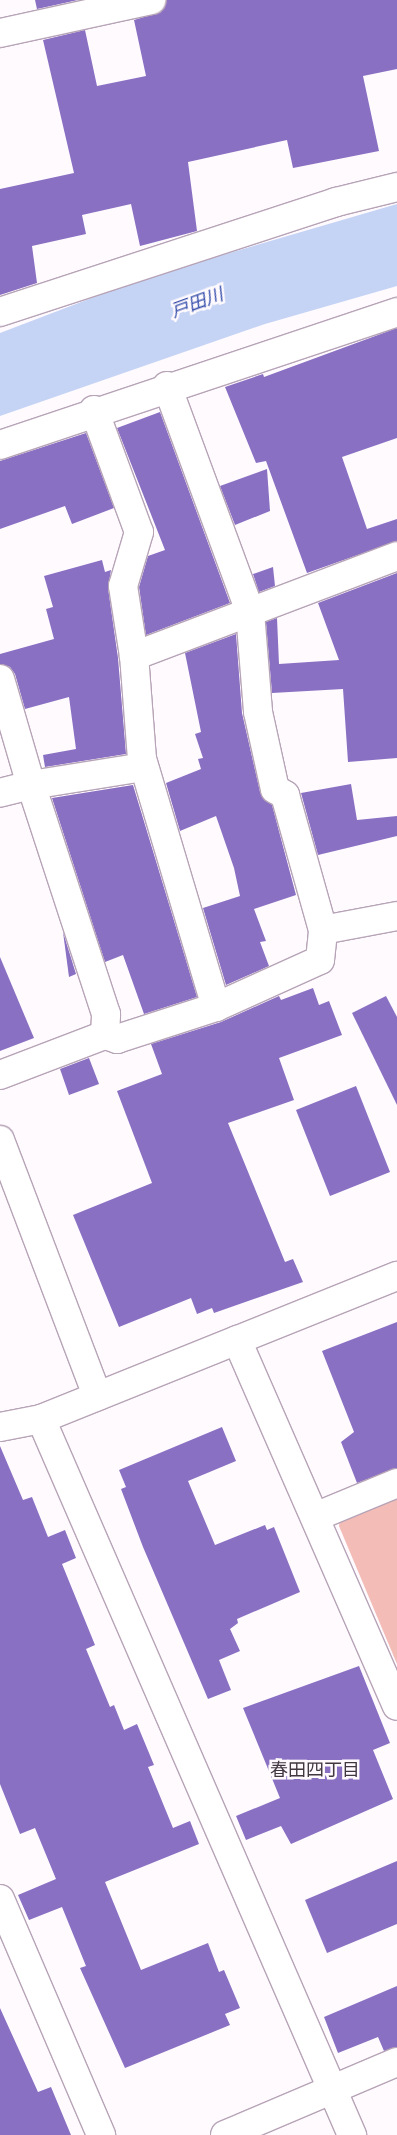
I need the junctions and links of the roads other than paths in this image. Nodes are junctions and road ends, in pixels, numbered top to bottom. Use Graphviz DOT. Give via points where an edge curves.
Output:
graph roads {
  1 [pos="151,0"];
  2 [pos="0,33"];
  3 [pos="397,187"];
  4 [pos="0,312"];
  5 [pos="397,312"];
  6 [pos="167,386"];
  7 [pos="94,410"];
  8 [pos="0,445"];
  9 [pos="397,556"];
  10 [pos="250,612"];
  11 [pos="134,656"];
  12 [pos="0,679"];
  13 [pos="144,768"];
  14 [pos="31,785"];
  15 [pos="0,793"];
  16 [pos="397,916"];
  17 [pos="323,930"];
  18 [pos="216,1007"];
  19 [pos="105,1034"];
  20 [pos="0,1075"];
  21 [pos="0,1140"];
  22 [pos="397,1276"];
  23 [pos="237,1340"];
  24 [pos="97,1396"];
  25 [pos="40,1419"];
  26 [pos="0,1428"];
  27 [pos="397,1483"];
  28 [pos="315,1517"];
  29 [pos="397,1706"];
  30 [pos="0,1899"];
  31 [pos="397,2062"];
  32 [pos="333,2088"];
  33 [pos="101,2135"];
  34 [pos="225,2135"];
  35 [pos="352,2135"];
  1 -- 2 [label="street"];
  3 -- 4 [label="street" via="336,202"];
  5 -- 6 [label="street"];
  6 -- 7 [label="street"];
  6 -- 10 [label="street"];
  7 -- 8 [label="street"];
  7 -- 11 [label="street" via="139,532 124,586"];
  9 -- 10 [label="street"];
  10 -- 11 [label="street"];
  10 -- 17 [label="street" via="258,712 275,789 285,795"];
  11 -- 13 [label="street"];
  12 -- 14 [label="street"];
  13 -- 14 [label="street"];
  13 -- 18 [label="street"];
  14 -- 15 [label="street"];
  14 -- 19 [label="street" via="106,1014"];
  16 -- 17 [label="street"];
  17 -- 18 [label="street" via="320,960"];
  18 -- 19 [label="street" via="118,1039"];
  19 -- 20 [label="street"];
  21 -- 24 [label="street"];
  22 -- 23 [label="street"];
  23 -- 24 [label="street"];
  23 -- 28 [label="street"];
  24 -- 25 [label="street"];
  25 -- 26 [label="street"];
  25 -- 32 [label="street"];
  27 -- 28 [label="street"];
  28 -- 29 [label="street"];
  30 -- 33 [label="street"];
  31 -- 32 [label="street"];
  32 -- 34 [label="street"];
  32 -- 35 [label="street"];
}
